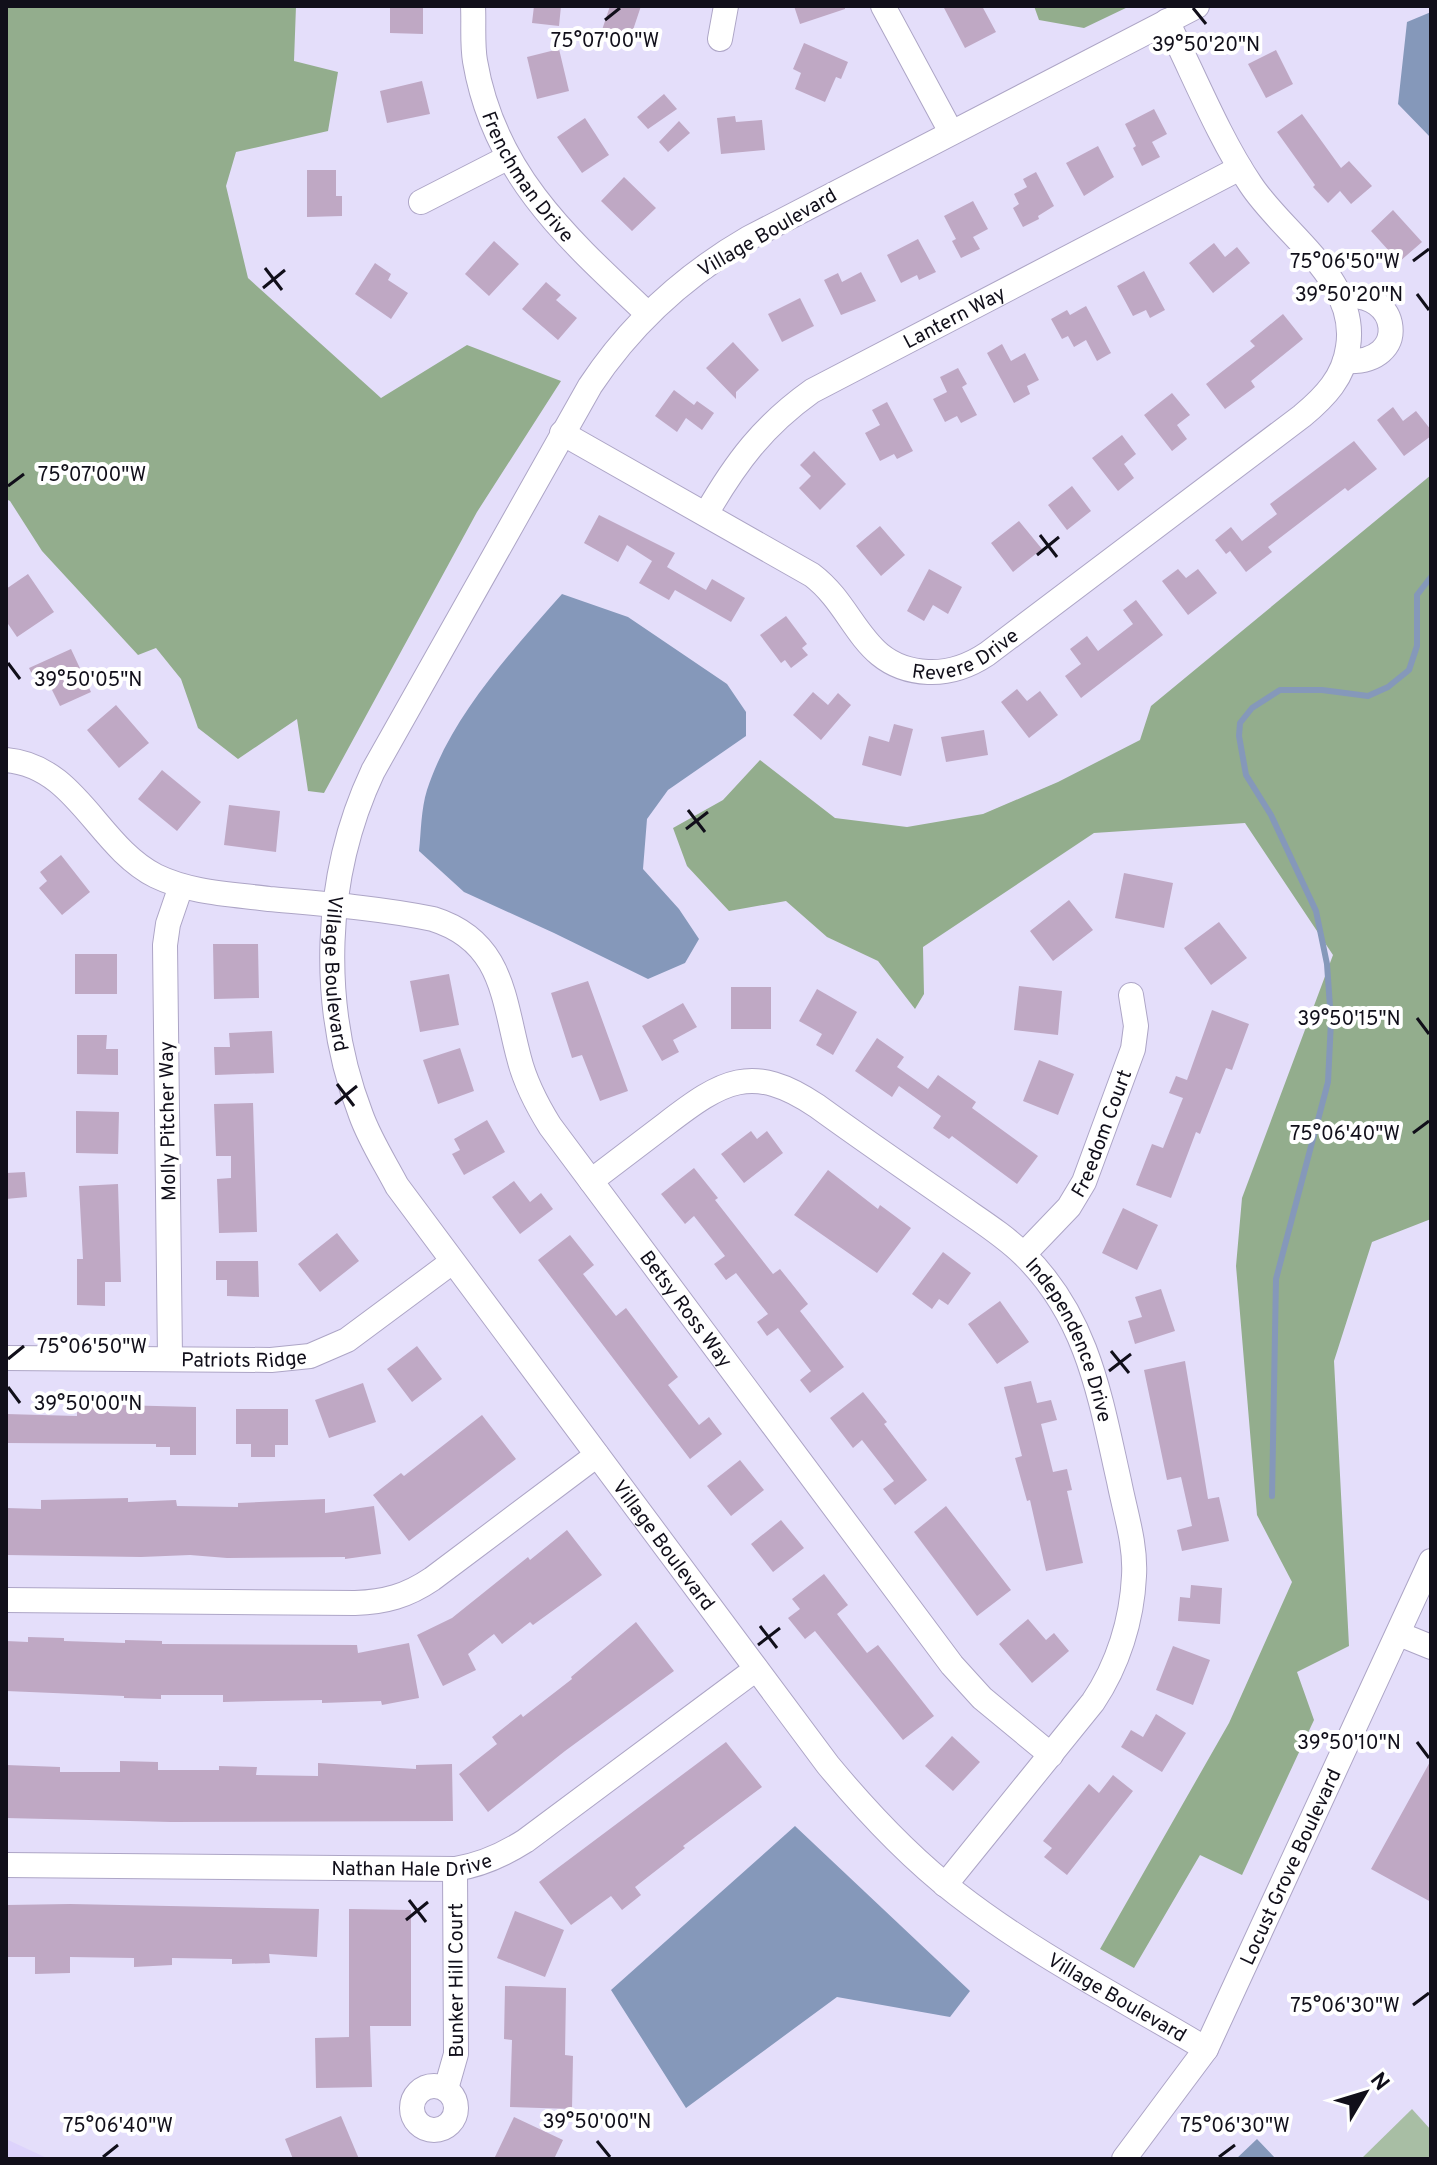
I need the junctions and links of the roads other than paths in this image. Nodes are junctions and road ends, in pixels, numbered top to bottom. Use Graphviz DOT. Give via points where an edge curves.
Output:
graph roads {
  1 [pos="473,6"];
  2 [pos="726,6"];
  3 [pos="883,6"];
  4 [pos="1197,6"];
  5 [pos="1167,21"];
  6 [pos="720,39"];
  7 [pos="951,132"];
  8 [pos="507,158"];
  9 [pos="1240,168"];
  10 [pos="421,202"];
  11 [pos="1343,297"];
  12 [pos="648,314"];
  13 [pos="1345,361"];
  14 [pos="562,433"];
  15 [pos="706,514"];
  16 [pos="6,760"];
  17 [pos="181,886"];
  18 [pos="335,905"];
  19 [pos="1131,995"];
  20 [pos="591,1181"];
  21 [pos="1024,1254"];
  22 [pos="452,1262"];
  23 [pos="6,1358"];
  24 [pos="170,1358"];
  25 [pos="597,1455"];
  26 [pos="1431,1561"];
  27 [pos="6,1600"];
  28 [pos="1423,1602"];
  29 [pos="1399,1634"];
  30 [pos="1431,1647"];
  31 [pos="756,1669"];
  32 [pos="1051,1755"];
  33 [pos="6,1865"];
  34 [pos="455,1869"];
  35 [pos="945,1885"];
  36 [pos="1206,2049"];
  37 [pos="446,2089"];
  38 [pos="1124,2159"];
  1 -- 8 [label="street, Frenchman Drive" via="475,60 487,110"];
  2 -- 6 [label="street"];
  3 -- 7 [label="street"];
  4 -- 5 [label="street, Village Boulevard"];
  5 -- 7 [label="street, Village Boulevard"];
  5 -- 9 [label="street, Revere Drive"];
  7 -- 12 [label="street, Village Boulevard" via="717,256"];
  8 -- 10 [label="street"];
  8 -- 12 [label="street, Frenchman Drive" via="574,244"];
  9 -- 11 [label="street, Revere Drive"];
  9 -- 15 [label="street, Lantern Way" via="812,391 753,442"];
  11 -- 13 [label="street, Revere Drive" via="1350,328"];
  11 -- 13 [label="street" via="1375,302 1390,328 1388,342 1376,357"];
  12 -- 14 [label="street, Village Boulevard" via="600,371"];
  13 -- 15 [label="street, Revere Drive" via="1328,392 1302,416 995,649 953,670 913,671 888,662 862,638 820,581"];
  14 -- 15 [label="street, Revere Drive"];
  14 -- 18 [label="street, Village Boulevard" via="368,783"];
  16 -- 17 [label="street" via="37,767 57,779 120,852"];
  17 -- 18 [label="street"];
  17 -- 24 [label="street, Molly Pitcher Way" via="165,945"];
  18 -- 20 [label="street, Betsy Ross Way" via="443,922 486,955 502,984 527,1082 550,1126"];
  18 -- 22 [label="street, Village Boulevard" via="335,1003 344,1062 361,1117 397,1186"];
  19 -- 21 [label="street, Freedom Court" via="1133,1049 1084,1182 1069,1207"];
  20 -- 21 [label="street, Independence Drive" via="714,1090 740,1081 773,1083 795,1091"];
  20 -- 32 [label="street, Betsy Ross Way" via="952,1665 982,1698"];
  21 -- 32 [label="street, Independence Drive" via="1066,1309 1093,1368 1134,1558 1131,1603 1109,1675"];
  22 -- 24 [label="street, Patriots Ridge" via="357,1333 318,1353 271,1360"];
  22 -- 25 [label="street, Village Boulevard"];
  23 -- 24 [label="street, Patriots Ridge"];
  25 -- 27 [label="street" via="432,1579 393,1599"];
  25 -- 31 [label="street, Village Boulevard"];
  26 -- 28 [label="street, Locust Grove Boulevard"];
  28 -- 29 [label="street, Locust Grove Boulevard"];
  29 -- 30 [label="street"];
  29 -- 36 [label="street, Locust Grove Boulevard"];
  31 -- 34 [label="street, Nathan Hale Drive" via="525,1841 487,1861"];
  31 -- 35 [label="street, Village Boulevard" via="862,1804"];
  32 -- 35 [label="street, Independence Drive"];
  33 -- 34 [label="street, Nathan Hale Drive"];
  34 -- 37 [label="street, Bunker Hill Court" via="456,2054"];
  35 -- 36 [label="street, Village Boulevard" via="1007,1930"];
  36 -- 38 [label="street, Locust Grove Boulevard"];
}
